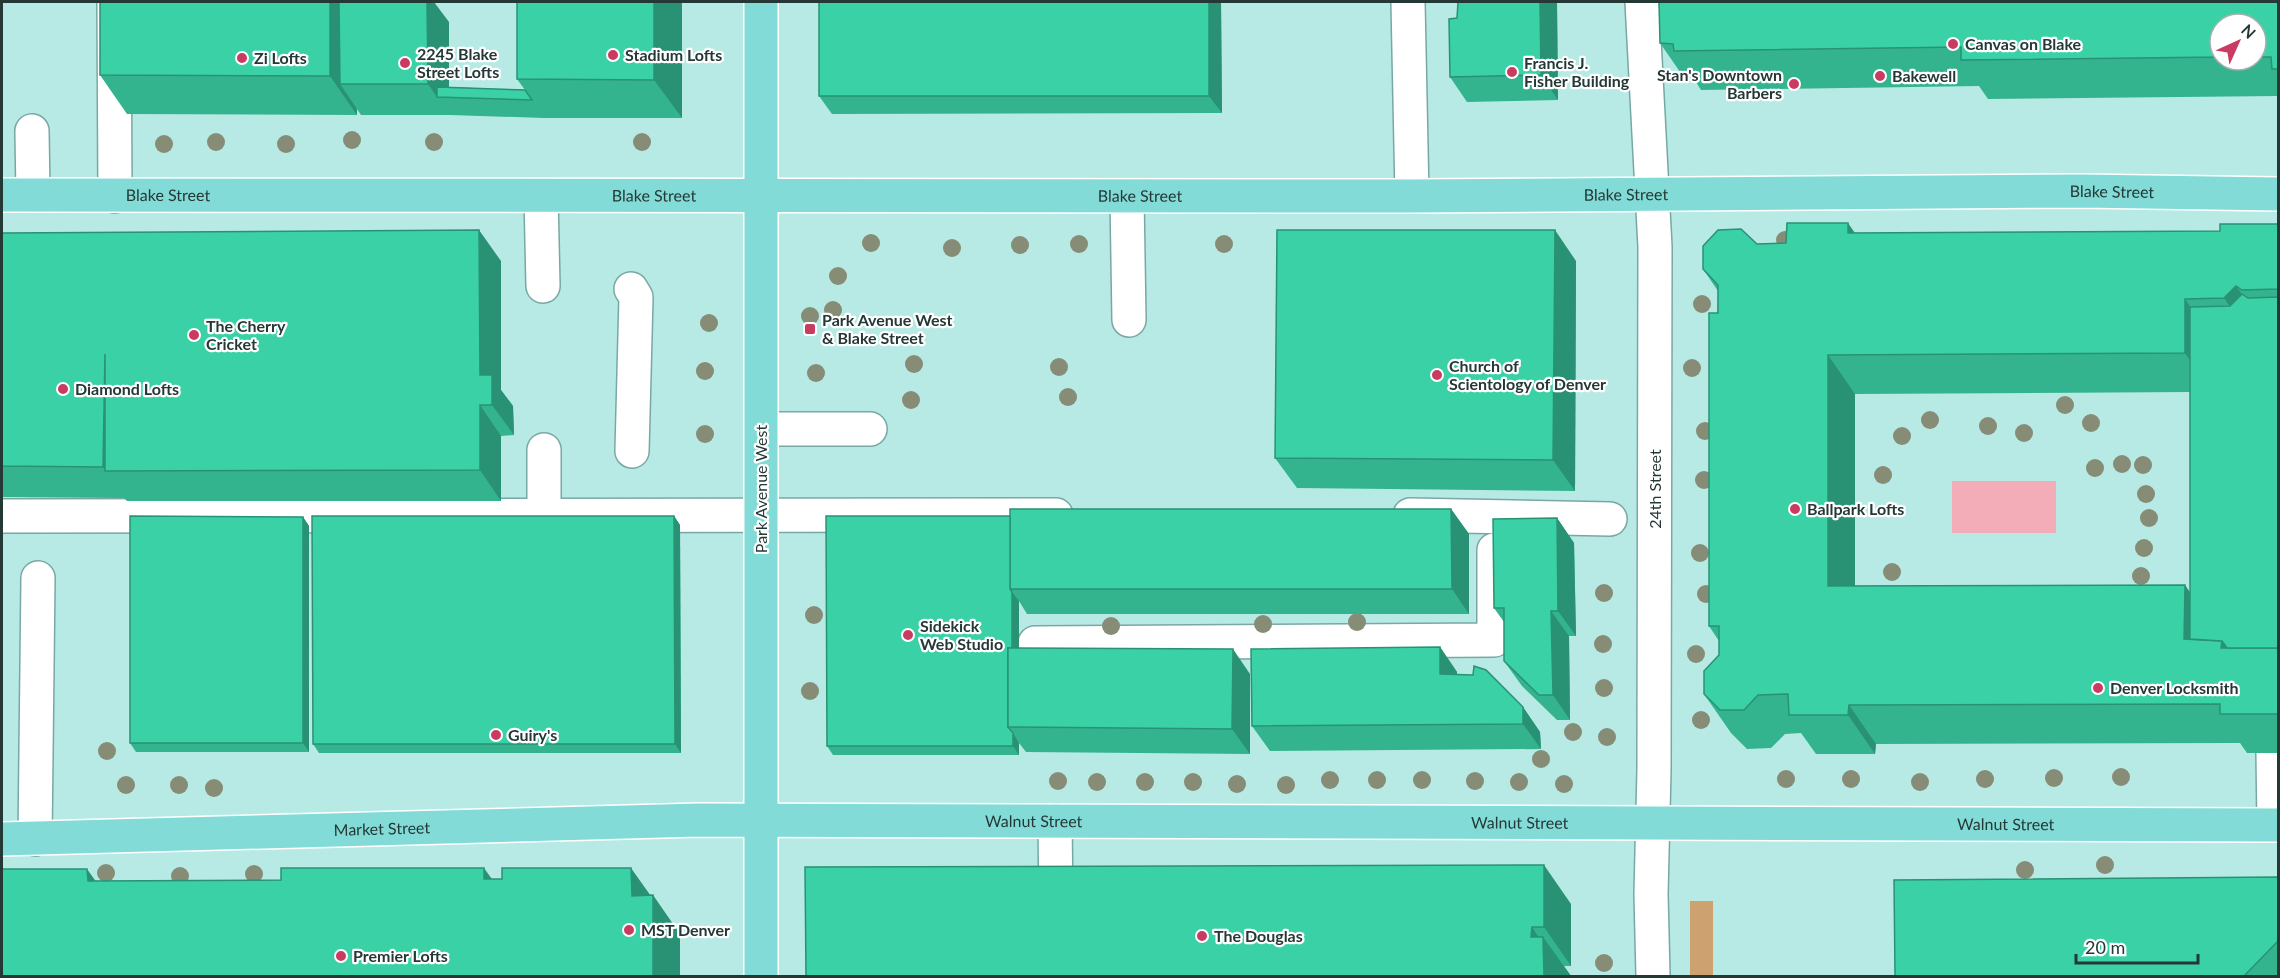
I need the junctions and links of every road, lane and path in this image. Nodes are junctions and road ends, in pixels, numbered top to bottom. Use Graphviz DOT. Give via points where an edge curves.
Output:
graph roads {
  1 [pos="114,2"];
  2 [pos="761,2"];
  3 [pos="1408,2"];
  4 [pos="1642,2"];
  5 [pos="32,131"];
  6 [pos="2278,194"];
  7 [pos="17,195"];
  8 [pos="1652,195"];
  9 [pos="115,196"];
  10 [pos="541,196"];
  11 [pos="761,196"];
  12 [pos="1127,196"];
  13 [pos="1412,196"];
  14 [pos="543,286"];
  15 [pos="631,289"];
  16 [pos="1128,320"];
  17 [pos="760,429"];
  18 [pos="870,429"];
  19 [pos="544,450"];
  20 [pos="632,451"];
  21 [pos="544,515"];
  22 [pos="761,515"];
  23 [pos="1081,515"];
  24 [pos="1376,515"];
  25 [pos="1494,515"];
  26 [pos="2,516"];
  27 [pos="1610,519"];
  28 [pos="38,578"];
  29 [pos="1035,643"];
  30 [pos="2273,752"];
  31 [pos="760,821"];
  32 [pos="1055,821"];
  33 [pos="1652,823"];
  34 [pos="2276,825"];
  35 [pos="2,839"];
  36 [pos="35,839"];
  37 [pos="1056,905"];
  38 [pos="761,976"];
  39 [pos="1653,976"];
  1 -- 9 [label="street"];
  2 -- 11 [label="main road, Park Avenue West"];
  3 -- 13 [label="street"];
  4 -- 8 [label="street, 24th Street"];
  5 -- 7 [label="street"];
  6 -- 8 [label="main road, Blake Street" via="2071,191"];
  7 -- 9 [label="main road, Blake Street"];
  8 -- 13 [label="main road, Blake Street"];
  8 -- 33 [label="street, 24th Street"];
  9 -- 10 [label="main road, Blake Street"];
  10 -- 11 [label="main road, Blake Street"];
  10 -- 14 [label="street"];
  11 -- 12 [label="main road, Blake Street"];
  11 -- 17 [label="main road, Park Avenue West"];
  12 -- 13 [label="main road, Blake Street"];
  12 -- 16 [label="street"];
  15 -- 20 [label="street" via="636,297"];
  17 -- 18 [label="street"];
  17 -- 22 [label="main road, Park Avenue West"];
  19 -- 21 [label="street"];
  21 -- 22 [label="street"];
  21 -- 26 [label="street"];
  22 -- 23 [label="street"];
  22 -- 31 [label="main road, Park Avenue West"];
  24 -- 25 [label="street"];
  25 -- 27 [label="street"];
  25 -- 29 [label="street" via="1494,640"];
  28 -- 36 [label="street"];
  30 -- 34 [label="street"];
  31 -- 32 [label="main road, Walnut Street"];
  31 -- 36 [label="main road, Market Street"];
  31 -- 38 [label="main road, Park Avenue West"];
  32 -- 33 [label="main road, Walnut Street"];
  32 -- 37 [label="street"];
  33 -- 34 [label="main road, Walnut Street"];
  33 -- 39 [label="street, 24th Street"];
  35 -- 36 [label="main road, Market Street"];
}
